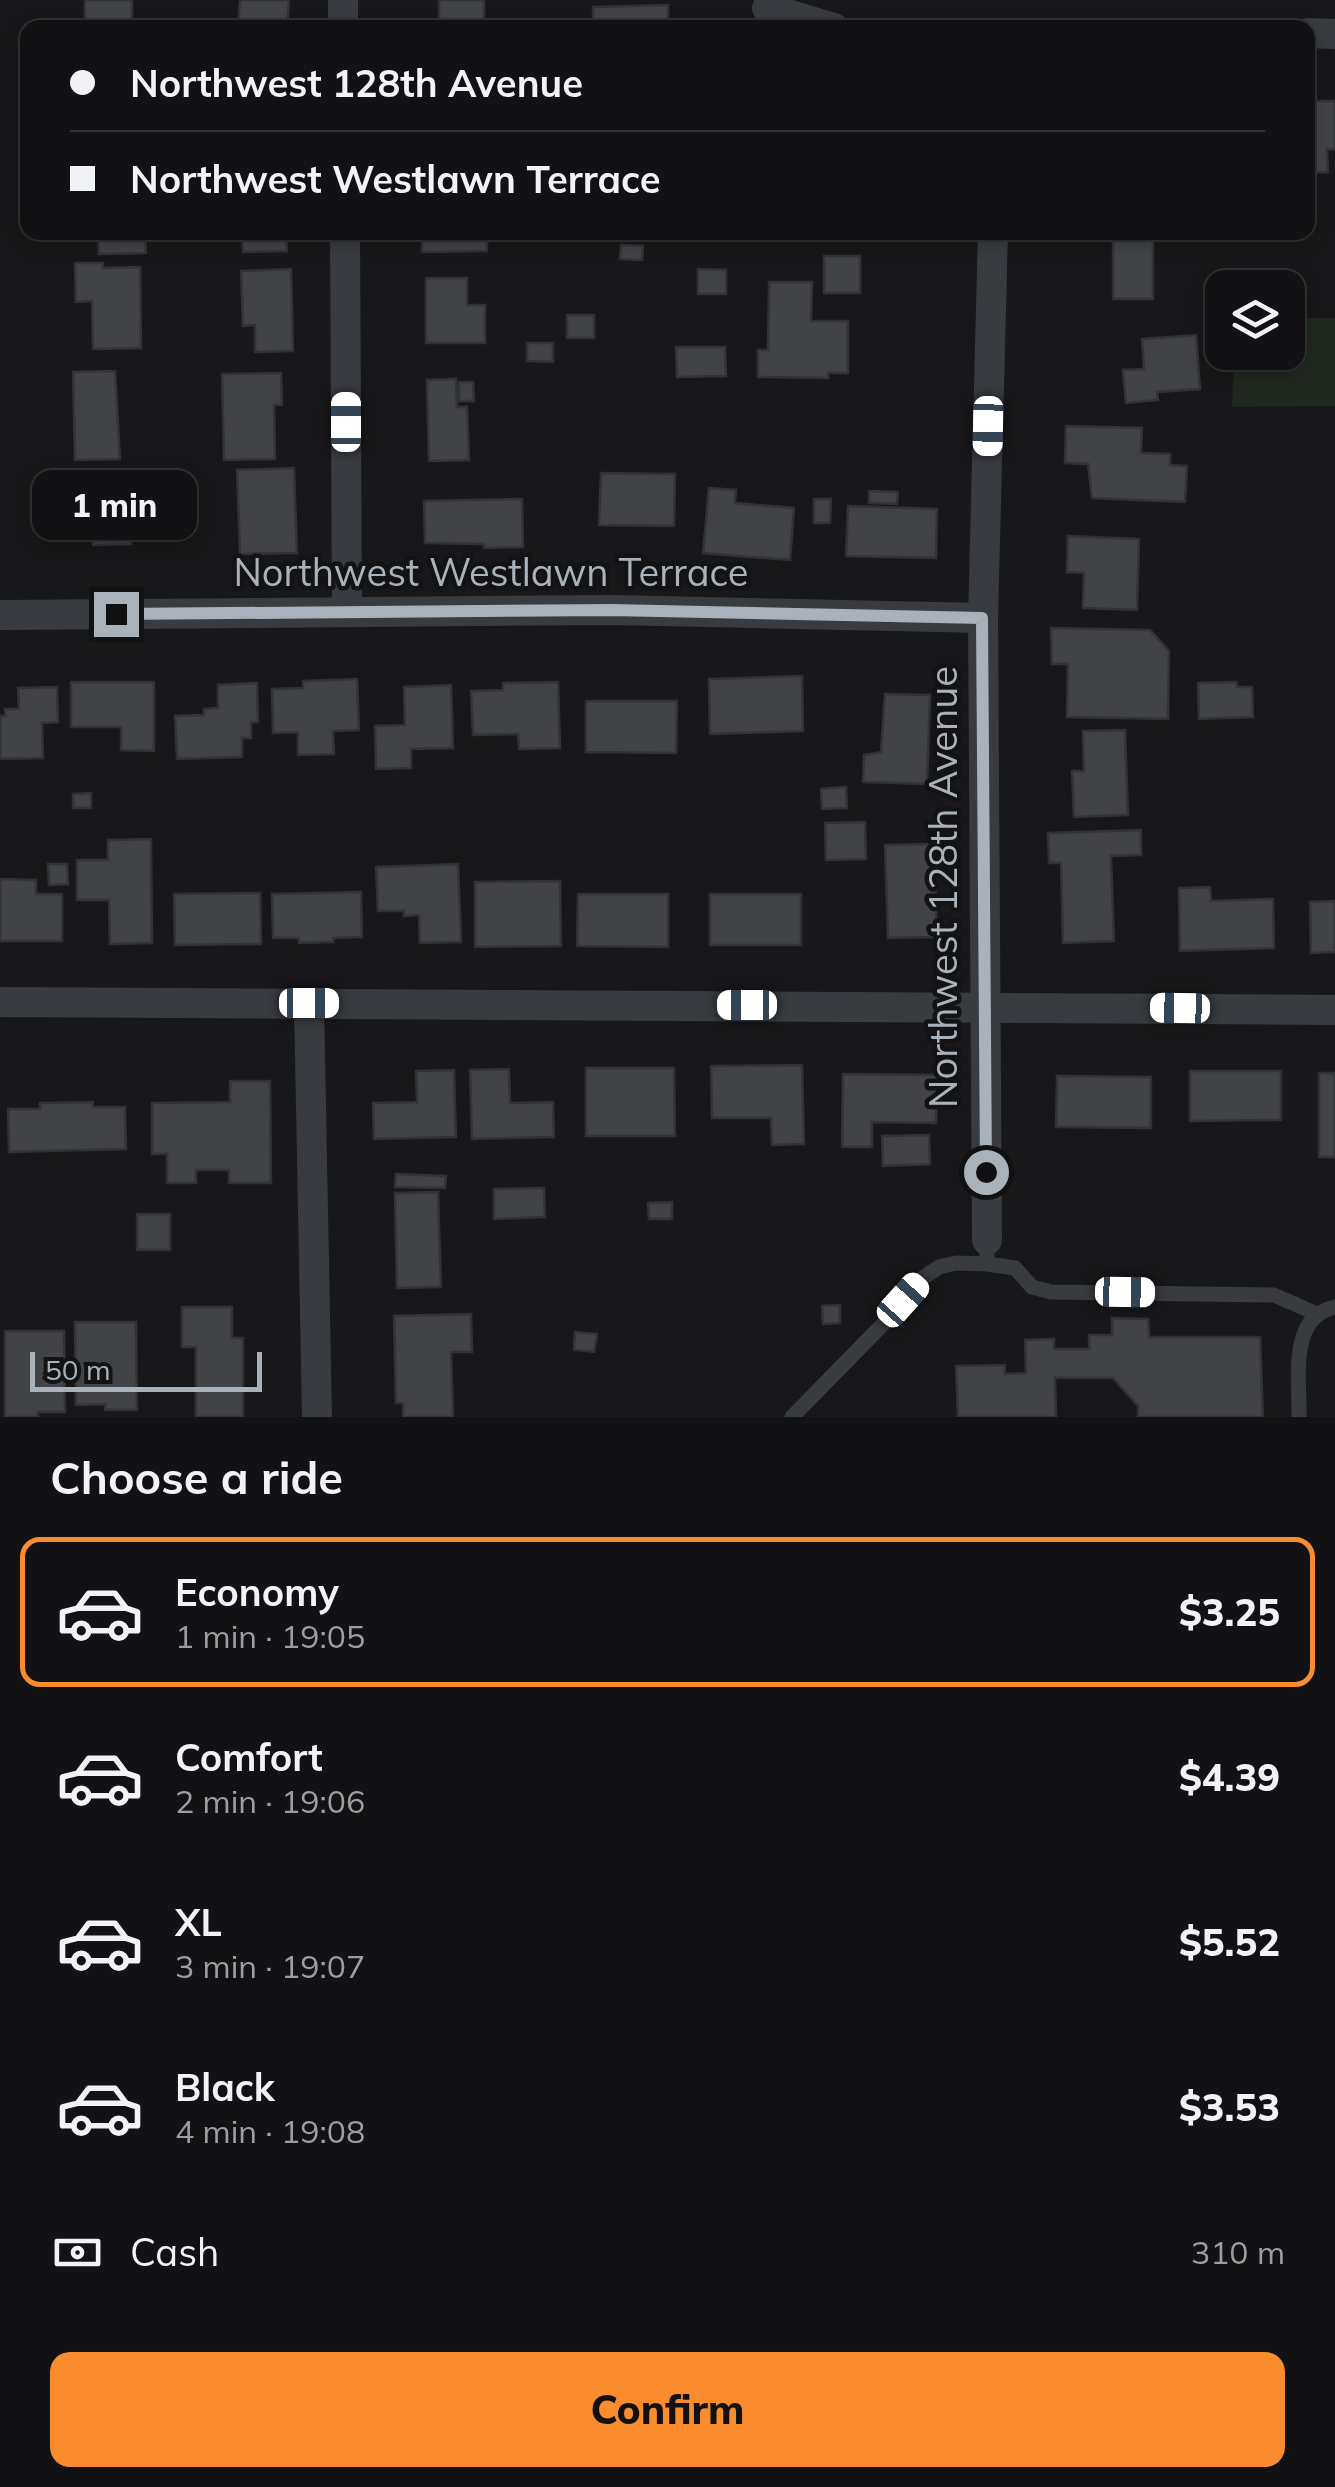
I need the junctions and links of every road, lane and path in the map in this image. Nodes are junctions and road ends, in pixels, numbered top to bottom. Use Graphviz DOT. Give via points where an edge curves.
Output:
graph roads {
  1 [pos="767,8"];
  2 [pos="807,20"];
  3 [pos="344,240"];
  4 [pos="993,240"];
  5 [pos="347,612"];
  6 [pos="0,614"];
  7 [pos="982,618"];
  8 [pos="0,1002"];
  9 [pos="309,1003"];
  10 [pos="986,1006"];
  11 [pos="1335,1010"];
  12 [pos="986,1252"];
  13 [pos="1335,1307"];
  14 [pos="1315,1313"];
  15 [pos="317,1417"];
  16 [pos="792,1417"];
  17 [pos="1298,1417"];
  1 -- 2 [label="street"];
  3 -- 5 [label="street"];
  4 -- 7 [label="street, Northwest 128th Avenue"];
  5 -- 6 [label="street, Northwest Westlawn Terrace"];
  5 -- 7 [label="street, Northwest Westlawn Terrace"];
  7 -- 10 [label="street, Northwest 128th Avenue"];
  8 -- 9 [label="street"];
  9 -- 10 [label="street"];
  9 -- 15 [label="street"];
  10 -- 11 [label="street"];
  10 -- 12 [label="street, Northwest 128th Avenue"];
  12 -- 14 [label="lane" via="1015,1268 1032,1288 1051,1292 1274,1295"];
  12 -- 16 [label="lane" via="924,1277"];
  13 -- 14 [label="lane"];
  14 -- 17 [label="lane" via="1301,1334"];
}
